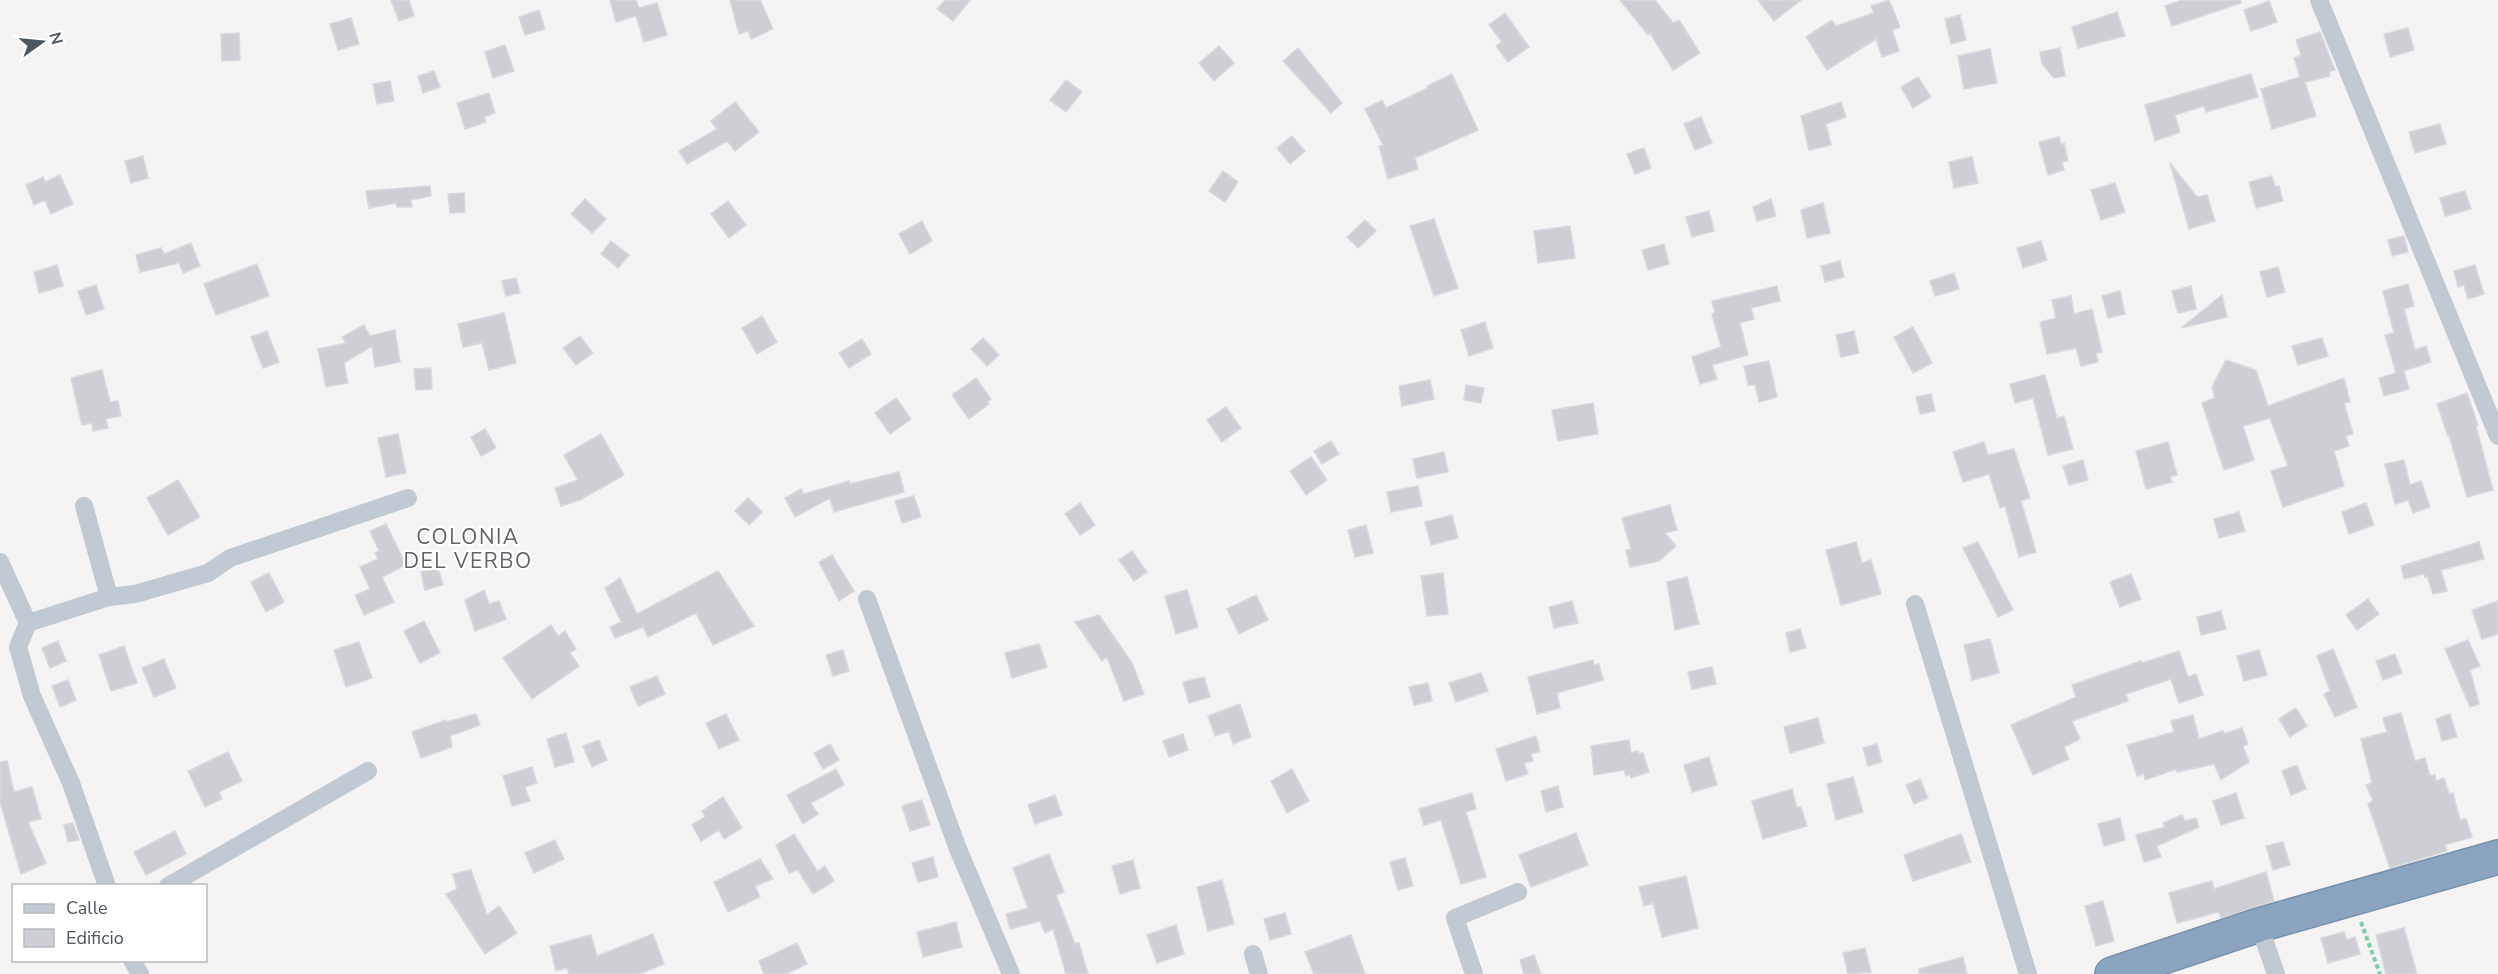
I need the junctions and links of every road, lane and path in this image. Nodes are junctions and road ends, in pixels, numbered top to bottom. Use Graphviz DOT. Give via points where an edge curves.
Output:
graph roads {
  1 [pos="2319,0"];
  2 [pos="2498,436"];
  3 [pos="408,498"];
  4 [pos="84,506"];
  5 [pos="0,562"];
  6 [pos="109,597"];
  7 [pos="867,599"];
  8 [pos="1915,604"];
  9 [pos="28,623"];
  10 [pos="368,771"];
  11 [pos="2498,857"];
  12 [pos="107,884"];
  13 [pos="170,884"];
  14 [pos="1518,892"];
  15 [pos="2353,898"];
  16 [pos="2259,925"];
  17 [pos="1253,954"];
  18 [pos="1011,974"];
  19 [pos="1259,974"];
  20 [pos="1474,974"];
  21 [pos="2028,974"];
  22 [pos="2112,974"];
  23 [pos="2276,974"];
  24 [pos="2380,974"];
  1 -- 2 [label="street"];
  3 -- 6 [label="street" via="230,558 208,573 135,594"];
  4 -- 6 [label="street"];
  5 -- 9 [label="street"];
  6 -- 9 [label="street"];
  7 -- 18 [label="street" via="958,849"];
  8 -- 21 [label="street"];
  9 -- 12 [label="street" via="18,647 32,696 72,783"];
  10 -- 13 [label="street"];
  11 -- 15 [label="highway"];
  14 -- 20 [label="street" via="1455,918"];
  15 -- 16 [label="highway"];
  15 -- 24 [label="path"];
  16 -- 22 [label="highway"];
  16 -- 23 [label="street"];
  17 -- 19 [label="street"];
}
